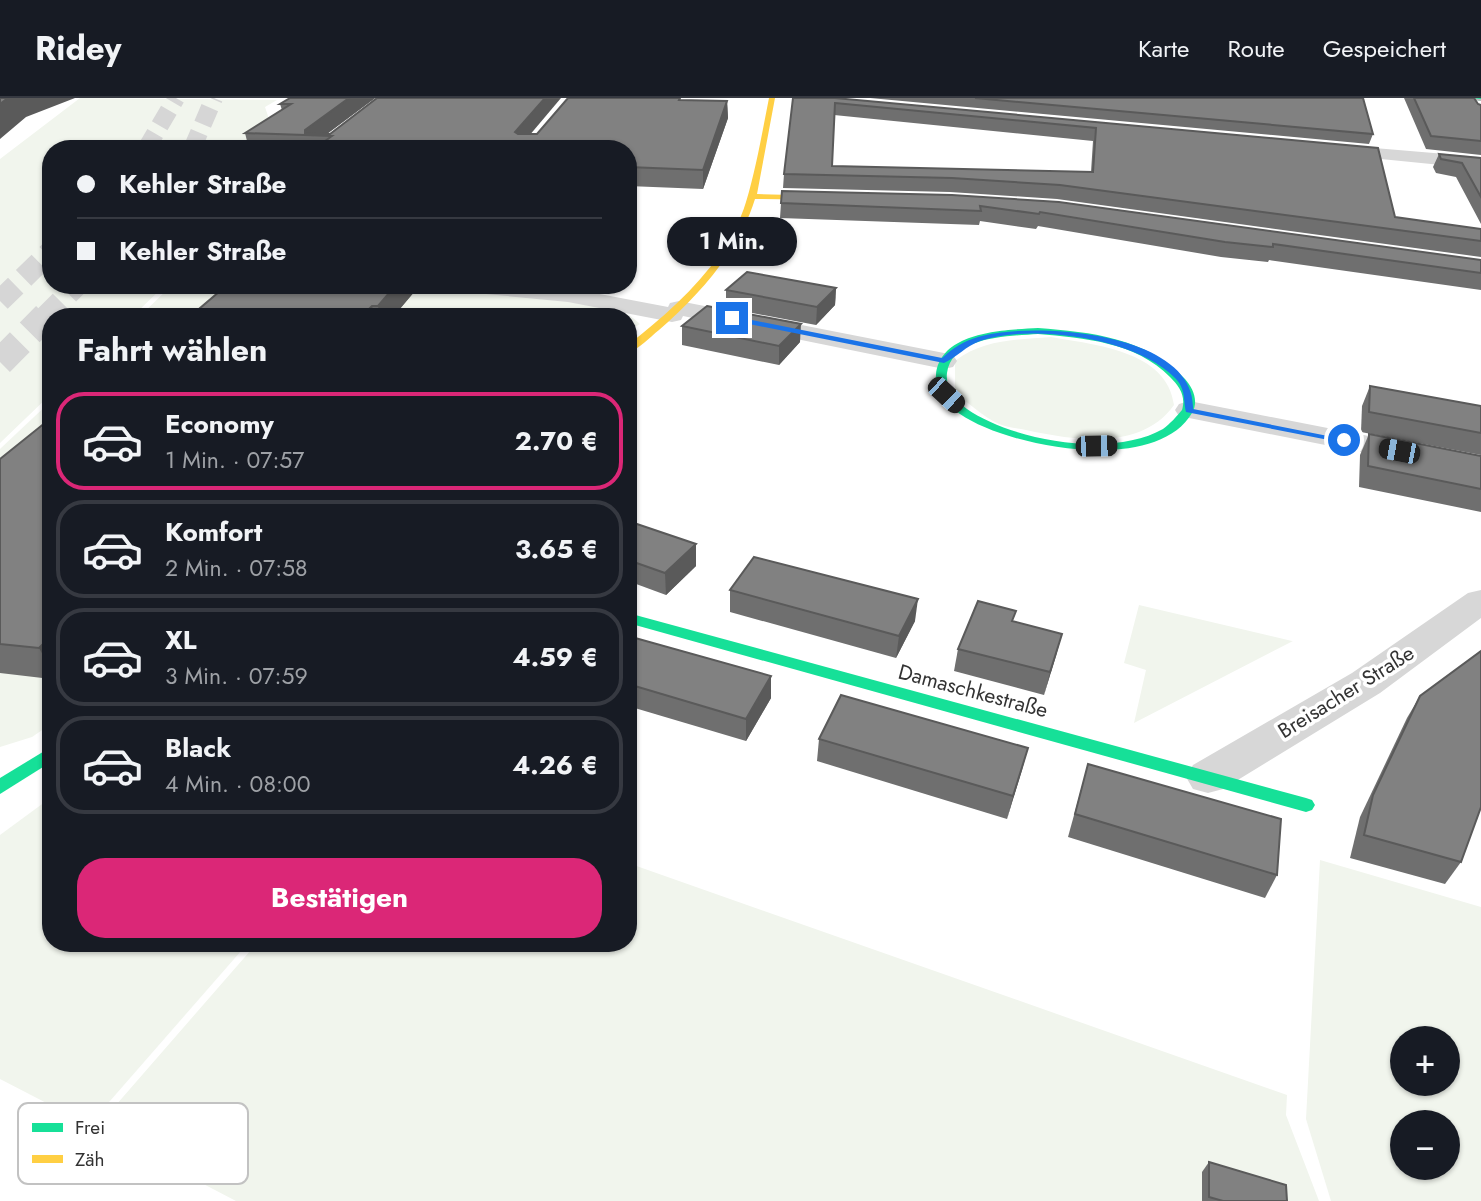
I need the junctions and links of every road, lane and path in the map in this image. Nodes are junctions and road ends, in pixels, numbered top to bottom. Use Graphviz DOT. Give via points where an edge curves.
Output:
graph roads {
  1 [pos="772,98"];
  2 [pos="1473,98"];
  3 [pos="1481,99"];
  4 [pos="1481,112"];
  5 [pos="1315,148"];
  6 [pos="1481,163"];
  7 [pos="751,195"];
  8 [pos="844,198"];
  9 [pos="558,294"];
  10 [pos="675,311"];
  11 [pos="637,343"];
  12 [pos="944,361"];
  13 [pos="1189,410"];
  14 [pos="1481,467"];
  15 [pos="1481,601"];
  16 [pos="637,620"];
  17 [pos="42,759"];
  18 [pos="1208,777"];
  19 [pos="0,787"];
  20 [pos="1306,805"];
  1 -- 7 [label="street"];
  2 -- 3 [label="street"];
  2 -- 4 [label="street"];
  5 -- 6 [label="street"];
  7 -- 8 [label="street"];
  7 -- 10 [label="street" via="734,236"];
  9 -- 10 [label="street"];
  10 -- 11 [label="street"];
  10 -- 12 [label="street"];
  12 -- 13 [label="street" via="958,348 1007,333 1071,333 1104,339 1152,358 1180,377 1190,394"];
  12 -- 13 [label="street" via="939,377 946,395 965,413 994,429 1033,440 1116,446 1160,435 1176,426"];
  13 -- 14 [label="street"];
  15 -- 18 [label="street, Breisacher Straße" via="1366,682"];
  16 -- 18 [label="street, Damaschkestraße"];
  17 -- 19 [label="street"];
  18 -- 20 [label="street, Damaschkestraße"];
}
